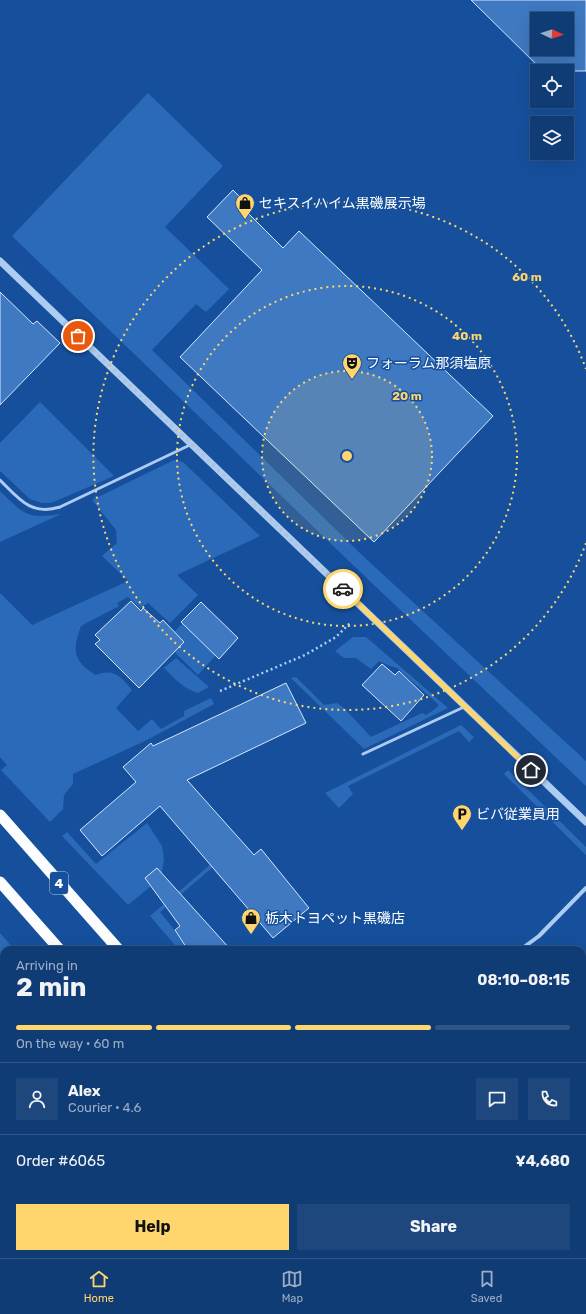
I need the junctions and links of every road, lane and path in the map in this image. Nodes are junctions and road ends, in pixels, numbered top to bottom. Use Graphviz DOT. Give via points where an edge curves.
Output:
graph roads {
  1 [pos="0,261"];
  2 [pos="192,444"];
  3 [pos="0,480"];
  4 [pos="364,610"];
  5 [pos="220,691"];
  6 [pos="466,707"];
  7 [pos="362,754"];
  8 [pos="0,816"];
  9 [pos="586,822"];
  10 [pos="0,882"];
  11 [pos="586,888"];
  12 [pos="53,946"];
  13 [pos="115,946"];
  14 [pos="525,946"];
  1 -- 2 [label="street"];
  2 -- 3 [label="lane" via="60,508 37,509 24,503"];
  2 -- 4 [label="street"];
  4 -- 5 [label="path" via="336,636 305,655"];
  4 -- 6 [label="street"];
  6 -- 7 [label="lane"];
  6 -- 9 [label="street"];
  8 -- 13 [label="highway, 4"];
  10 -- 12 [label="highway"];
  11 -- 14 [label="street"];
}
